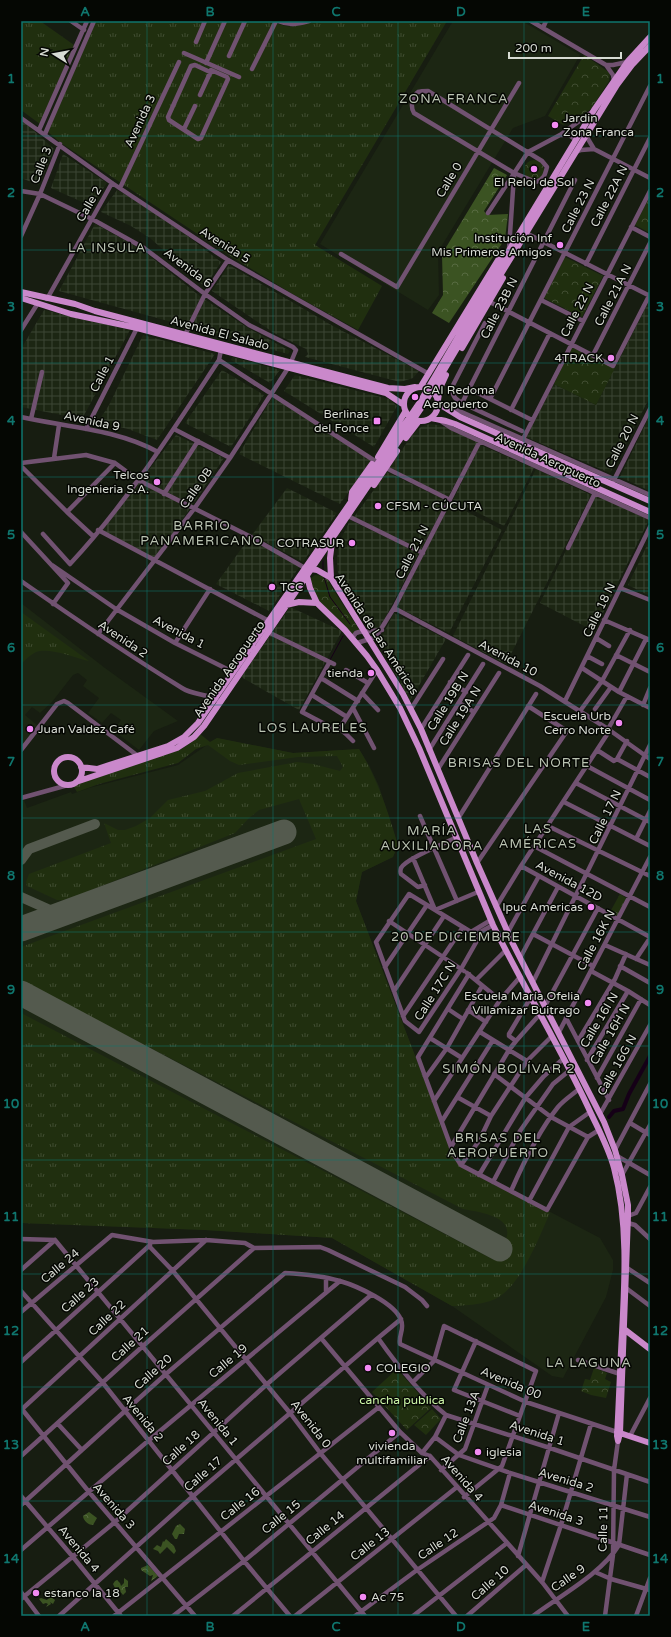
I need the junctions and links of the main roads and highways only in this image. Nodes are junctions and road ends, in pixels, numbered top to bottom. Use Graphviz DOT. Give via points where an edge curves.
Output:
graph roads {
  1 [pos="650,37"];
  2 [pos="647,48"];
  3 [pos="512,253"];
  4 [pos="21,292"];
  5 [pos="21,298"];
  6 [pos="289,365"];
  7 [pos="418,387"];
  8 [pos="440,404"];
  9 [pos="404,405"];
  10 [pos="406,412"];
  11 [pos="431,418"];
  12 [pos="419,421"];
  13 [pos="574,478"];
  14 [pos="566,480"];
  15 [pos="650,500"];
  16 [pos="352,506"];
  17 [pos="650,512"];
  18 [pos="333,538"];
  19 [pos="311,569"];
  20 [pos="307,576"];
  21 [pos="329,577"];
  22 [pos="317,603"];
  23 [pos="286,605"];
  24 [pos="217,700"];
  25 [pos="81,767"];
  26 [pos="76,782"];
  27 [pos="513,944"];
  28 [pos="505,951"];
  29 [pos="520,958"];
  30 [pos="513,965"];
  31 [pos="600,1114"];
  32 [pos="592,1115"];
  33 [pos="604,1122"];
  34 [pos="599,1128"];
  35 [pos="624,1329"];
  36 [pos="650,1349"];
  37 [pos="619,1433"];
  38 [pos="618,1441"];
  39 [pos="650,1443"];
  1 -- 2 [label="main road"];
  2 -- 3 [label="main road" via="617,85"];
  2 -- 3 [label="main road" via="628,61 594,110"];
  3 -- 7 [label="main road" via="498,260 429,374"];
  3 -- 8 [label="main road" via="506,273 444,378"];
  3 -- 16 [label="main road" via="498,273 424,404"];
  4 -- 6 [label="main road, Avenida El Salado" via="82,306"];
  5 -- 6 [label="main road, Avenida El Salado" via="71,314"];
  6 -- 7 [label="main road, Avenida El Salado" via="388,388"];
  6 -- 9 [label="main road, Avenida El Salado" via="386,393"];
  7 -- 8 [label="main road" via="432,390"];
  7 -- 9 [label="main road" via="406,394"];
  8 -- 11 [label="main road"];
  8 -- 15 [label="main road, Avenida Aeropuerto" via="460,417 613,481"];
  9 -- 10 [label="main road"];
  10 -- 12 [label="main road"];
  10 -- 16 [label="main road" via="352,492"];
  11 -- 12 [label="main road"];
  11 -- 13 [label="main road, Avenida Aeropuerto" via="455,424"];
  12 -- 16 [label="main road" via="363,500"];
  13 -- 14 [label="main road"];
  13 -- 17 [label="main road, Avenida Aeropuerto" via="612,498"];
  16 -- 18 [label="main road, Avenida Aeropuerto"];
  16 -- 19 [label="main road, Avenida Aeropuerto"];
  18 -- 19 [label="main road, Avenida Aeropuerto"];
  18 -- 21 [label="main road"];
  19 -- 20 [label="main road, Avenida de Las Américas"];
  19 -- 21 [label="main road, Avenida de Las Américas"];
  19 -- 24 [label="main road, Avenida Aeropuerto" via="269,620"];
  20 -- 22 [label="main road, Avenida de Las Américas"];
  20 -- 23 [label="main road, Avenida Aeropuerto"];
  21 -- 27 [label="main road, Avenida de Las Américas" via="411,709"];
  22 -- 23 [label="main road" via="299,602"];
  22 -- 28 [label="main road, Avenida de Las Américas" via="357,643 400,708"];
  23 -- 24 [label="main road, Avenida Aeropuerto"];
  24 -- 25 [label="main road, Avenida Aeropuerto" via="184,737 168,746 97,769"];
  24 -- 26 [label="main road, Avenida Aeropuerto" via="198,733 183,745"];
  25 -- 26 [label="main road" via="81,775"];
  25 -- 26 [label="main road" via="77,760 65,757 58,761 54,769 59,782 68,785"];
  27 -- 28 [label="main road" via="510,950"];
  27 -- 29 [label="main road, Avenida de Las Américas"];
  28 -- 30 [label="main road, Avenida de Las Américas"];
  29 -- 30 [label="main road" via="515,958"];
  29 -- 31 [label="main road, Avenida de Las Américas"];
  30 -- 32 [label="main road, Avenida de Las Américas"];
  31 -- 32 [label="main road" via="598,1117"];
  31 -- 33 [label="main road, Avenida de Las Américas"];
  32 -- 34 [label="main road, Avenida de Las Américas"];
  33 -- 34 [label="main road" via="600,1123"];
  33 -- 35 [label="main road, Avenida de Las Américas" via="616,1153 628,1205"];
  34 -- 37 [label="main road, Avenida de Las Américas" via="614,1168 622,1207 624,1267"];
  35 -- 36 [label="main road"];
  35 -- 37 [label="main road, Avenida de Las Américas"];
  37 -- 38 [label="main road, Avenida de Las Américas"];
  37 -- 39 [label="main road"];
}
